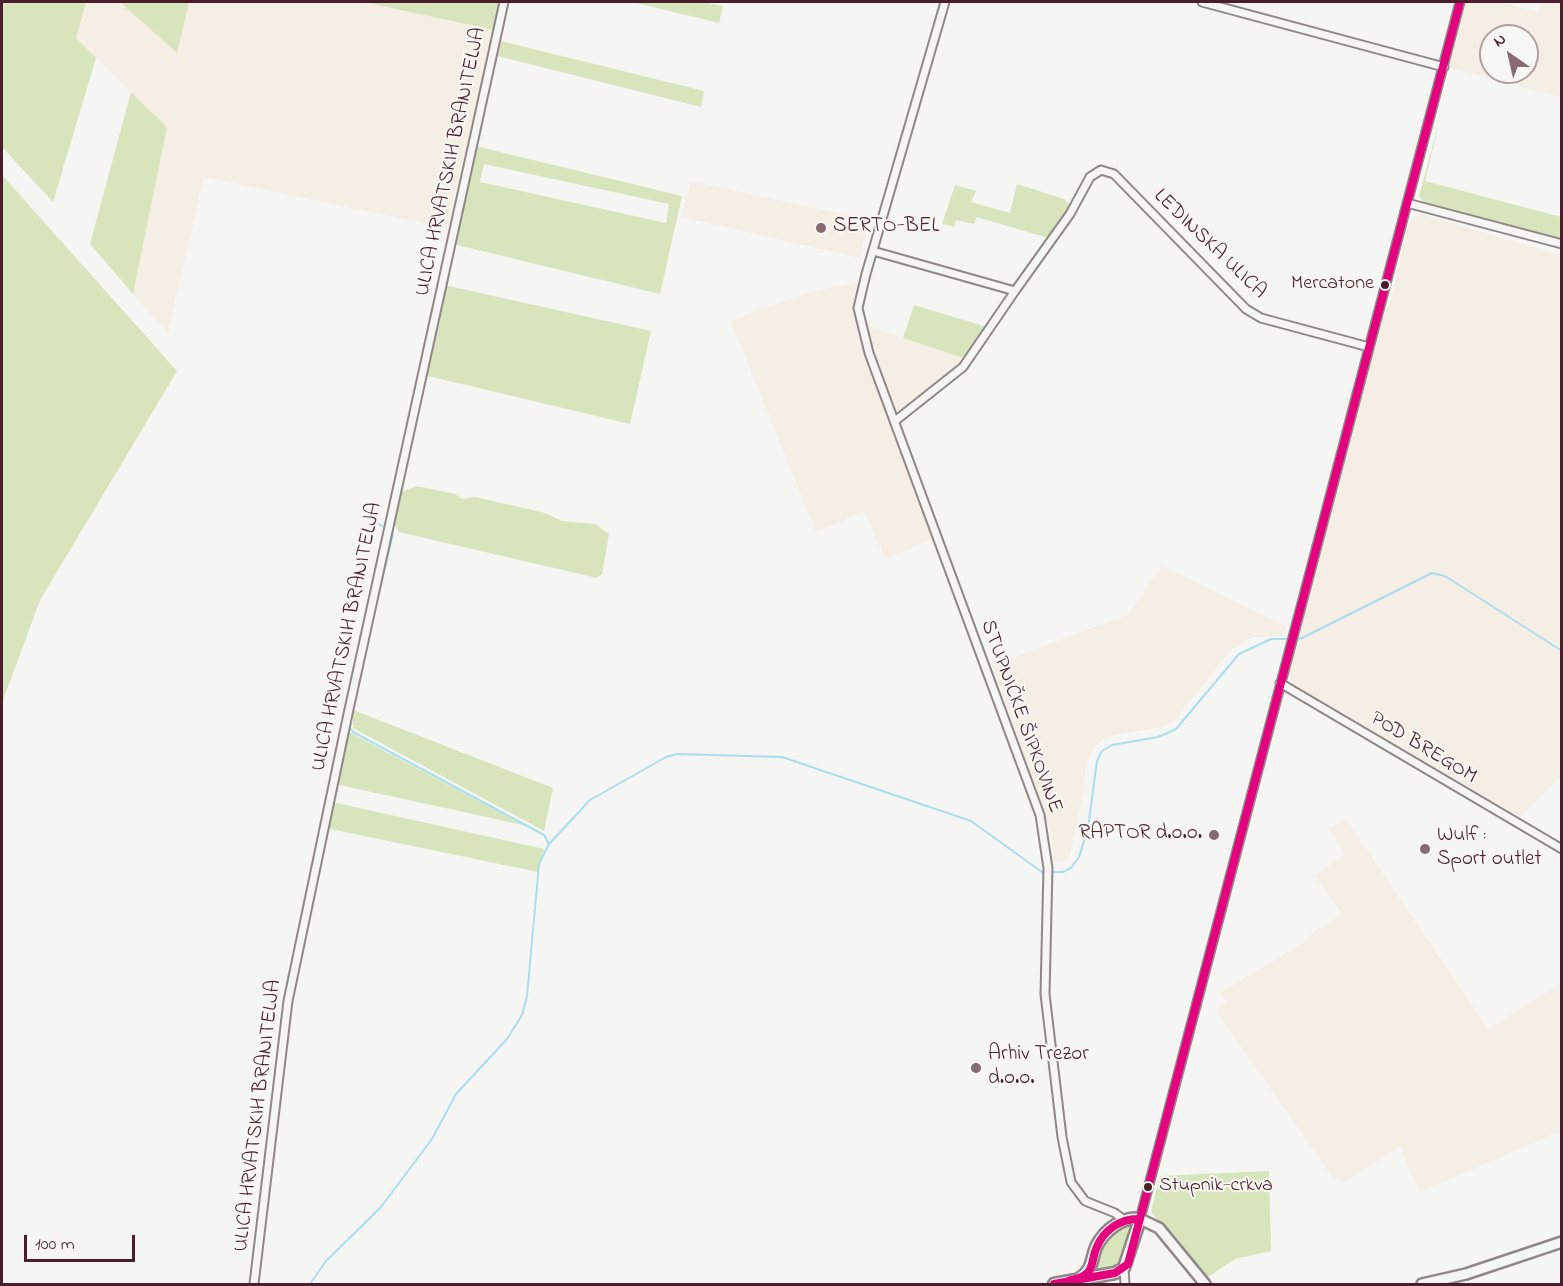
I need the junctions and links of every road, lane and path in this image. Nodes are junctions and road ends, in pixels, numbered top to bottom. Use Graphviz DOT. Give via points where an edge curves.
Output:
graph roads {
  1 [pos="504,2"];
  2 [pos="945,2"];
  3 [pos="1202,2"];
  4 [pos="1460,2"];
  5 [pos="1444,67"];
  6 [pos="1407,203"];
  7 [pos="1562,244"];
  8 [pos="873,250"];
  9 [pos="1014,291"];
  10 [pos="1369,347"];
  11 [pos="895,421"];
  12 [pos="1280,683"];
  13 [pos="1562,849"];
  14 [pos="1140,1219"];
  15 [pos="1124,1220"];
  16 [pos="1562,1242"];
  17 [pos="1124,1268"];
  18 [pos="1080,1278"];
  19 [pos="254,1284"];
  20 [pos="1054,1284"];
  21 [pos="1125,1284"];
  22 [pos="1205,1284"];
  23 [pos="1422,1284"];
  1 -- 19 [label="street, ULICA HRVATSKIH BRANITELJA" via="288,1001"];
  2 -- 8 [label="street, STUPNIČKE ŠIPKOVINE"];
  3 -- 5 [label="street"];
  4 -- 5 [label="street"];
  5 -- 6 [label="street"];
  6 -- 7 [label="street"];
  6 -- 10 [label="street"];
  8 -- 9 [label="street"];
  8 -- 11 [label="street, STUPNIČKE ŠIPKOVINE" via="859,300 859,315"];
  9 -- 10 [label="street, LEDINSKA ULICA" via="1070,214 1090,177 1104,170 1114,174 1246,309 1261,318"];
  9 -- 11 [label="street" via="963,367"];
  10 -- 12 [label="street"];
  11 -- 15 [label="street, STUPNIČKE ŠIPKOVINE" via="1040,815 1048,872 1045,994 1071,1180 1085,1201"];
  12 -- 13 [label="street, POD BREGOM"];
  12 -- 14 [label="street"];
  14 -- 15 [label="main road"];
  14 -- 17 [label="main road"];
  14 -- 22 [label="street" via="1159,1228"];
  15 -- 18 [label="main road" via="1101,1238 1089,1270"];
  16 -- 23 [label="street" via="1466,1274"];
  17 -- 18 [label="main road"];
  17 -- 21 [label="street"];
  18 -- 20 [label="main road"];
}
